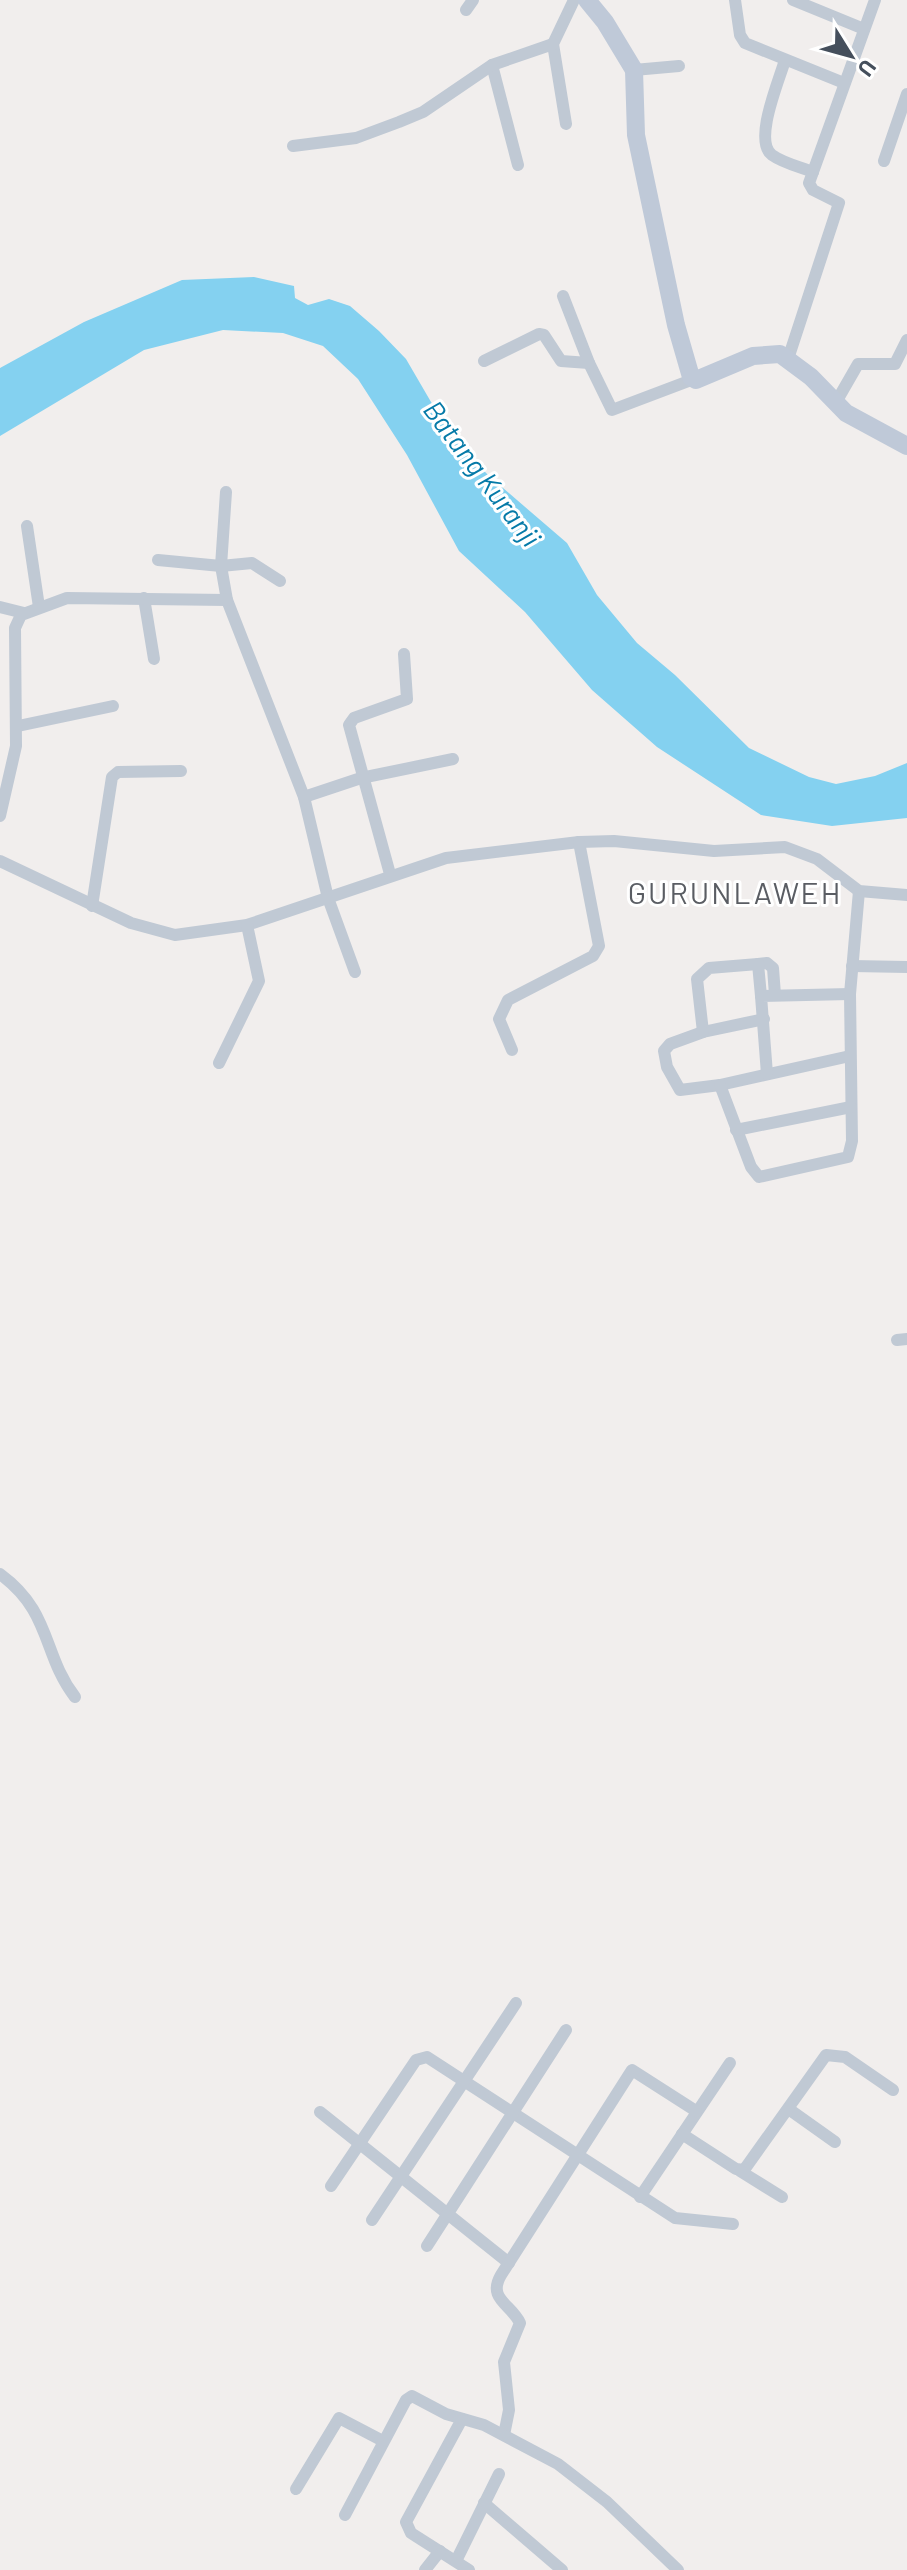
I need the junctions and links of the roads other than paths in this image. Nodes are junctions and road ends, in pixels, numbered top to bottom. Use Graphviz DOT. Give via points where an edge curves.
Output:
graph roads {
  1 [pos="574,0"];
  2 [pos="587,0"];
  3 [pos="735,0"];
  4 [pos="793,0"];
  5 [pos="875,0"];
  6 [pos="864,29"];
  7 [pos="553,44"];
  8 [pos="785,60"];
  9 [pos="492,65"];
  10 [pos="679,66"];
  11 [pos="634,70"];
  12 [pos="844,83"];
  13 [pos="907,94"];
  14 [pos="566,124"];
  15 [pos="293,146"];
  16 [pos="884,161"];
  17 [pos="518,165"];
  18 [pos="813,172"];
  19 [pos="563,296"];
  20 [pos="907,340"];
  21 [pos="788,359"];
  22 [pos="484,361"];
  23 [pos="589,363"];
  24 [pos="696,379"];
  25 [pos="835,404"];
  26 [pos="907,446"];
  27 [pos="226,492"];
  28 [pos="27,526"];
  29 [pos="158,560"];
  30 [pos="221,566"];
  31 [pos="280,581"];
  32 [pos="144,598"];
  33 [pos="227,600"];
  34 [pos="0,607"];
  35 [pos="39,607"];
  36 [pos="24,613"];
  37 [pos="404,654"];
  38 [pos="154,659"];
  39 [pos="113,706"];
  40 [pos="18,726"];
  41 [pos="453,759"];
  42 [pos="181,771"];
  43 [pos="361,778"];
  44 [pos="304,797"];
  45 [pos="0,816"];
  46 [pos="579,842"];
  47 [pos="0,861"];
  48 [pos="390,874"];
  49 [pos="859,891"];
  50 [pos="907,895"];
  51 [pos="328,898"];
  52 [pos="92,906"];
  53 [pos="247,925"];
  54 [pos="758,964"];
  55 [pos="852,966"];
  56 [pos="907,967"];
  57 [pos="355,972"];
  58 [pos="850,994"];
  59 [pos="775,995"];
  60 [pos="761,996"];
  61 [pos="764,1019"];
  62 [pos="703,1032"];
  63 [pos="512,1050"];
  64 [pos="850,1056"];
  65 [pos="219,1063"];
  66 [pos="767,1074"];
  67 [pos="720,1085"];
  68 [pos="851,1107"];
  69 [pos="736,1130"];
  70 [pos="0,1574"];
  71 [pos="75,1697"];
  72 [pos="516,2003"];
  73 [pos="566,2030"];
  74 [pos="730,2063"];
  75 [pos="466,2082"];
  76 [pos="893,2090"];
  77 [pos="790,2110"];
  78 [pos="696,2111"];
  79 [pos="320,2112"];
  80 [pos="512,2112"];
  81 [pos="682,2134"];
  82 [pos="835,2142"];
  83 [pos="361,2144"];
  84 [pos="576,2156"];
  85 [pos="740,2171"];
  86 [pos="401,2177"];
  87 [pos="331,2186"];
  88 [pos="640,2197"];
  89 [pos="782,2197"];
  90 [pos="449,2215"];
  91 [pos="372,2220"];
  92 [pos="733,2224"];
  93 [pos="427,2246"];
  94 [pos="509,2263"];
  95 [pos="462,2419"];
  96 [pos="504,2435"];
  97 [pos="383,2441"];
  98 [pos="499,2474"];
  99 [pos="296,2489"];
  100 [pos="484,2503"];
  101 [pos="345,2515"];
  102 [pos="440,2551"];
  103 [pos="456,2561"];
  104 [pos="425,2570"];
  105 [pos="469,2570"];
  106 [pos="562,2570"];
  107 [pos="678,2570"];
  1 -- 7 [label="street"];
  2 -- 11 [label="street"];
  3 -- 8 [label="street" via="745,43"];
  4 -- 6 [label="street"];
  5 -- 6 [label="street"];
  6 -- 12 [label="street"];
  7 -- 9 [label="street"];
  7 -- 14 [label="street"];
  8 -- 12 [label="street"];
  8 -- 18 [label="street" via="764,144 772,155"];
  9 -- 15 [label="street" via="423,112 399,122 356,138"];
  9 -- 17 [label="street"];
  10 -- 11 [label="street"];
  11 -- 24 [label="street" via="636,135 676,325"];
  12 -- 18 [label="street"];
  13 -- 16 [label="street"];
  18 -- 21 [label="street" via="811,188 839,203"];
  19 -- 23 [label="street"];
  20 -- 25 [label="street" via="894,365 858,364"];
  21 -- 24 [label="street" via="772,353 753,356"];
  21 -- 25 [label="street"];
  22 -- 23 [label="street" via="541,334 561,361"];
  23 -- 24 [label="street" via="615,411"];
  25 -- 26 [label="street"];
  27 -- 30 [label="street"];
  28 -- 35 [label="street"];
  29 -- 30 [label="street"];
  30 -- 31 [label="street" via="252,563"];
  30 -- 33 [label="street"];
  32 -- 33 [label="street"];
  32 -- 35 [label="street" via="67,598"];
  32 -- 38 [label="street"];
  33 -- 44 [label="street"];
  34 -- 36 [label="street"];
  35 -- 36 [label="street"];
  36 -- 40 [label="street" via="15,628"];
  37 -- 43 [label="street" via="407,699 354,718 349,725"];
  39 -- 40 [label="street"];
  40 -- 45 [label="street"];
  41 -- 43 [label="street"];
  42 -- 52 [label="street" via="118,772 112,777"];
  43 -- 44 [label="street"];
  43 -- 48 [label="street"];
  44 -- 51 [label="street"];
  46 -- 48 [label="street" via="446,858"];
  46 -- 49 [label="street" via="714,851 785,847 817,859"];
  46 -- 63 [label="street" via="599,946 593,956 508,1000 499,1019"];
  47 -- 52 [label="street"];
  48 -- 51 [label="street"];
  49 -- 50 [label="street"];
  49 -- 55 [label="street"];
  51 -- 53 [label="street"];
  51 -- 57 [label="street"];
  52 -- 53 [label="street" via="166,934 206,934"];
  53 -- 65 [label="street" via="259,981"];
  54 -- 59 [label="street" via="773,968"];
  54 -- 60 [label="street"];
  54 -- 62 [label="street" via="709,968 699,975"];
  55 -- 56 [label="street"];
  55 -- 58 [label="street"];
  58 -- 59 [label="street"];
  58 -- 64 [label="street"];
  59 -- 60 [label="street"];
  60 -- 61 [label="street"];
  61 -- 62 [label="street"];
  61 -- 66 [label="street"];
  62 -- 67 [label="street" via="666,1047 663,1055 677,1088"];
  64 -- 66 [label="street"];
  64 -- 68 [label="street"];
  66 -- 67 [label="street"];
  67 -- 69 [label="street"];
  68 -- 69 [label="street"];
  68 -- 69 [label="street" via="848,1157 772,1176 754,1174"];
  70 -- 71 [label="street" via="38,1613"];
  72 -- 75 [label="street"];
  73 -- 80 [label="street"];
  74 -- 78 [label="street"];
  75 -- 80 [label="street"];
  75 -- 83 [label="street" via="421,2057"];
  75 -- 86 [label="street"];
  76 -- 77 [label="street" via="845,2057 826,2055"];
  77 -- 82 [label="street"];
  77 -- 85 [label="street" via="750,2166"];
  78 -- 81 [label="street"];
  78 -- 84 [label="street" via="632,2070"];
  79 -- 83 [label="street"];
  80 -- 84 [label="street"];
  80 -- 90 [label="street"];
  81 -- 85 [label="street"];
  81 -- 88 [label="street"];
  83 -- 86 [label="street"];
  83 -- 87 [label="street"];
  84 -- 88 [label="street"];
  84 -- 94 [label="street"];
  85 -- 89 [label="street"];
  86 -- 90 [label="street"];
  86 -- 91 [label="street"];
  88 -- 92 [label="street" via="685,2221"];
  90 -- 93 [label="street"];
  90 -- 94 [label="street"];
  94 -- 96 [label="street" via="495,2285 500,2301 520,2323 504,2362 509,2410"];
  95 -- 96 [label="street"];
  95 -- 97 [label="street" via="412,2396"];
  95 -- 102 [label="street" via="406,2522 411,2533"];
  96 -- 107 [label="street" via="577,2477"];
  97 -- 99 [label="street" via="339,2418"];
  97 -- 101 [label="street"];
  98 -- 100 [label="street"];
  100 -- 103 [label="street"];
  100 -- 106 [label="street"];
  102 -- 103 [label="street"];
  102 -- 104 [label="street"];
  103 -- 105 [label="street"];
}
